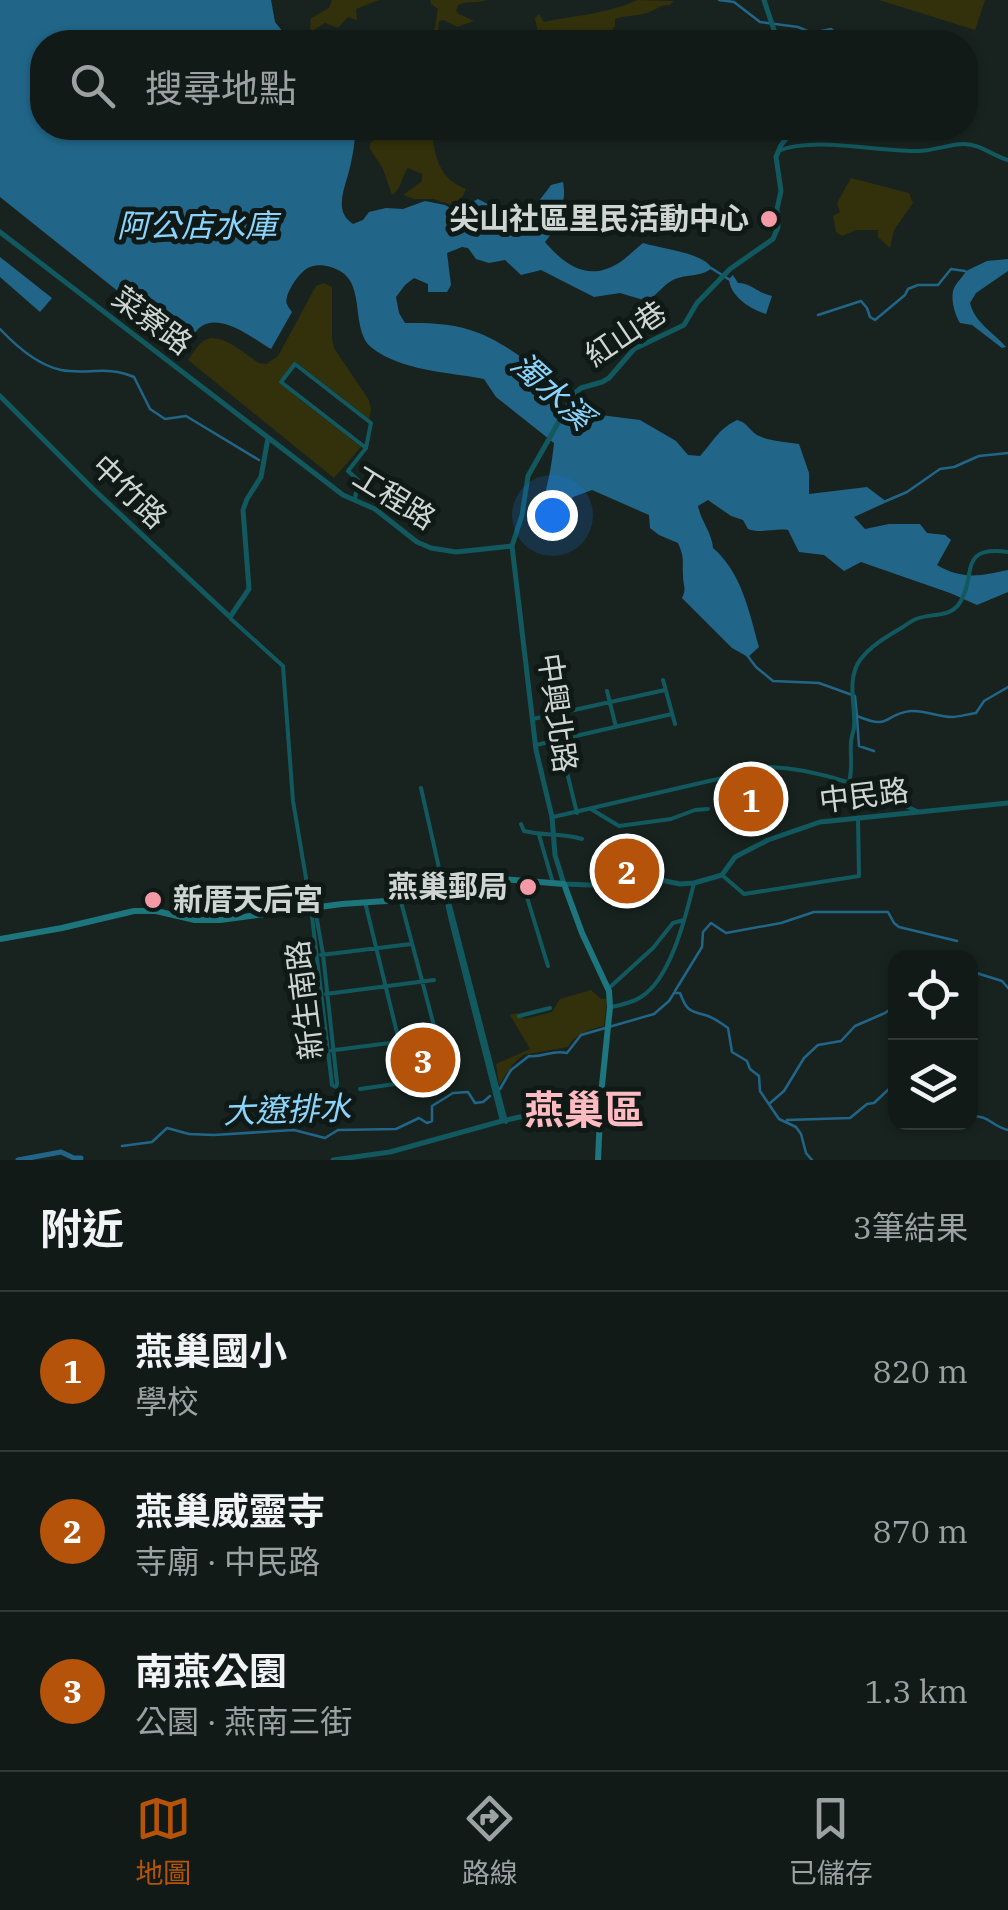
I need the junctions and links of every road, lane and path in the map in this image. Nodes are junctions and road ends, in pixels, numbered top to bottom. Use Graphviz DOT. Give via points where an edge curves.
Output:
graph roads {
  1 [pos="764,0"];
  2 [pos="774,30"];
  3 [pos="786,140"];
  4 [pos="778,151"];
  5 [pos="1008,160"];
  6 [pos="0,232"];
  7 [pos="0,396"];
  8 [pos="268,438"];
  9 [pos="366,448"];
  10 [pos="354,502"];
  11 [pos="512,546"];
  12 [pos="1008,552"];
  13 [pos="230,617"];
  14 [pos="663,680"];
  15 [pos="665,690"];
  16 [pos="606,692"];
  17 [pos="609,702"];
  18 [pos="672,714"];
  19 [pos="532,720"];
  20 [pos="674,724"];
  21 [pos="616,727"];
  22 [pos="559,740"];
  23 [pos="536,744"];
  24 [pos="849,782"];
  25 [pos="421,788"];
  26 [pos="1008,803"];
  27 [pos="708,809"];
  28 [pos="591,810"];
  29 [pos="920,812"];
  30 [pos="578,813"];
  31 [pos="552,817"];
  32 [pos="858,817"];
  33 [pos="521,824"];
  34 [pos="540,835"];
  35 [pos="553,835"];
  36 [pos="582,839"];
  37 [pos="722,875"];
  38 [pos="522,880"];
  39 [pos="553,883"];
  40 [pos="694,883"];
  41 [pos="564,884"];
  42 [pos="445,890"];
  43 [pos="401,901"];
  44 [pos="365,903"];
  45 [pos="313,910"];
  46 [pos="684,920"];
  47 [pos="0,941"];
  48 [pos="412,944"];
  49 [pos="376,948"];
  50 [pos="324,954"];
  51 [pos="316,956"];
  52 [pos="548,966"];
  53 [pos="434,980"];
  54 [pos="422,982"];
  55 [pos="386,986"];
  56 [pos="608,988"];
  57 [pos="325,994"];
  58 [pos="610,1007"];
  59 [pos="550,1008"];
  60 [pos="519,1016"];
  61 [pos="399,1042"];
  62 [pos="330,1050"];
  63 [pos="360,1089"];
  64 [pos="600,1098"];
  65 [pos="504,1121"];
  66 [pos="344,1159"];
  67 [pos="333,1160"];
  68 [pos="596,1160"];
  1 -- 2 [label="street"];
  3 -- 4 [label="street"];
  4 -- 5 [label="street" via="927,151 965,144"];
  4 -- 11 [label="street, 紅山巷" via="776,235 724,276 684,325 634,349 609,378 581,388 567,404 528,476"];
  6 -- 8 [label="street, 菜寮路"];
  7 -- 13 [label="street, 中竹路"];
  8 -- 10 [label="street, 工程路"];
  8 -- 13 [label="street" via="262,478 243,510 249,589"];
  9 -- 9 [label="street" via="371,423 295,364 281,382"];
  9 -- 10 [label="street" via="348,471 358,480"];
  10 -- 11 [label="street, 工程路" via="430,548"];
  11 -- 19 [label="street, 中興北路"];
  12 -- 24 [label="street" via="977,556 960,602 948,612 915,619 858,662"];
  13 -- 45 [label="street" via="282,666 293,801"];
  14 -- 15 [label="street"];
  15 -- 17 [label="street"];
  15 -- 18 [label="street"];
  16 -- 17 [label="street"];
  17 -- 19 [label="street"];
  17 -- 21 [label="street"];
  18 -- 20 [label="street"];
  18 -- 21 [label="street"];
  19 -- 23 [label="street, 中興北路"];
  21 -- 22 [label="street"];
  22 -- 23 [label="street"];
  22 -- 30 [label="street"];
  23 -- 31 [label="street, 中興北路"];
  24 -- 28 [label="street" via="770,767"];
  24 -- 29 [label="street"];
  25 -- 42 [label="street"];
  26 -- 29 [label="street, 中民路"];
  27 -- 28 [label="street" via="618,826"];
  28 -- 30 [label="street"];
  29 -- 32 [label="street, 中民路"];
  30 -- 31 [label="street"];
  31 -- 35 [label="street, 中興北路"];
  32 -- 37 [label="street, 中民路" via="773,838 735,857"];
  32 -- 37 [label="street" via="859,876 744,894"];
  33 -- 34 [label="street"];
  34 -- 35 [label="street"];
  34 -- 39 [label="street"];
  35 -- 36 [label="street"];
  35 -- 41 [label="street, 中興北路"];
  37 -- 40 [label="street, 中民路"];
  38 -- 39 [label="main road, 中民路"];
  38 -- 42 [label="main road, 中民路"];
  38 -- 52 [label="street"];
  39 -- 41 [label="main road, 中民路"];
  40 -- 41 [label="street, 中民路" via="646,877"];
  40 -- 46 [label="street"];
  41 -- 56 [label="main road"];
  42 -- 43 [label="main road, 中民路"];
  42 -- 65 [label="street"];
  43 -- 44 [label="main road, 中民路"];
  43 -- 48 [label="street"];
  44 -- 45 [label="main road, 中民路"];
  44 -- 49 [label="street"];
  45 -- 47 [label="main road, 中民路" via="220,920 134,911"];
  45 -- 50 [label="street, 新生南路"];
  45 -- 51 [label="street, 新生南路"];
  46 -- 56 [label="street" via="673,922"];
  46 -- 58 [label="street" via="652,986 640,998"];
  48 -- 49 [label="street"];
  48 -- 54 [label="street"];
  49 -- 50 [label="street"];
  49 -- 55 [label="street"];
  50 -- 51 [label="street"];
  50 -- 57 [label="street, 新生南路"];
  51 -- 57 [label="street, 新生南路"];
  53 -- 54 [label="street"];
  54 -- 55 [label="street"];
  54 -- 61 [label="street" via="437,1037"];
  55 -- 57 [label="street"];
  55 -- 61 [label="street"];
  56 -- 58 [label="main road"];
  57 -- 62 [label="street, 新生南路"];
  58 -- 64 [label="main road"];
  59 -- 60 [label="street"];
  61 -- 62 [label="street"];
  61 -- 63 [label="street" via="409,1082"];
  62 -- 62 [label="street, 新生南路" via="332,1085 336,1087 338,1084"];
  64 -- 65 [label="street"];
  64 -- 68 [label="main road"];
  65 -- 66 [label="street"];
  66 -- 67 [label="street"];
}
